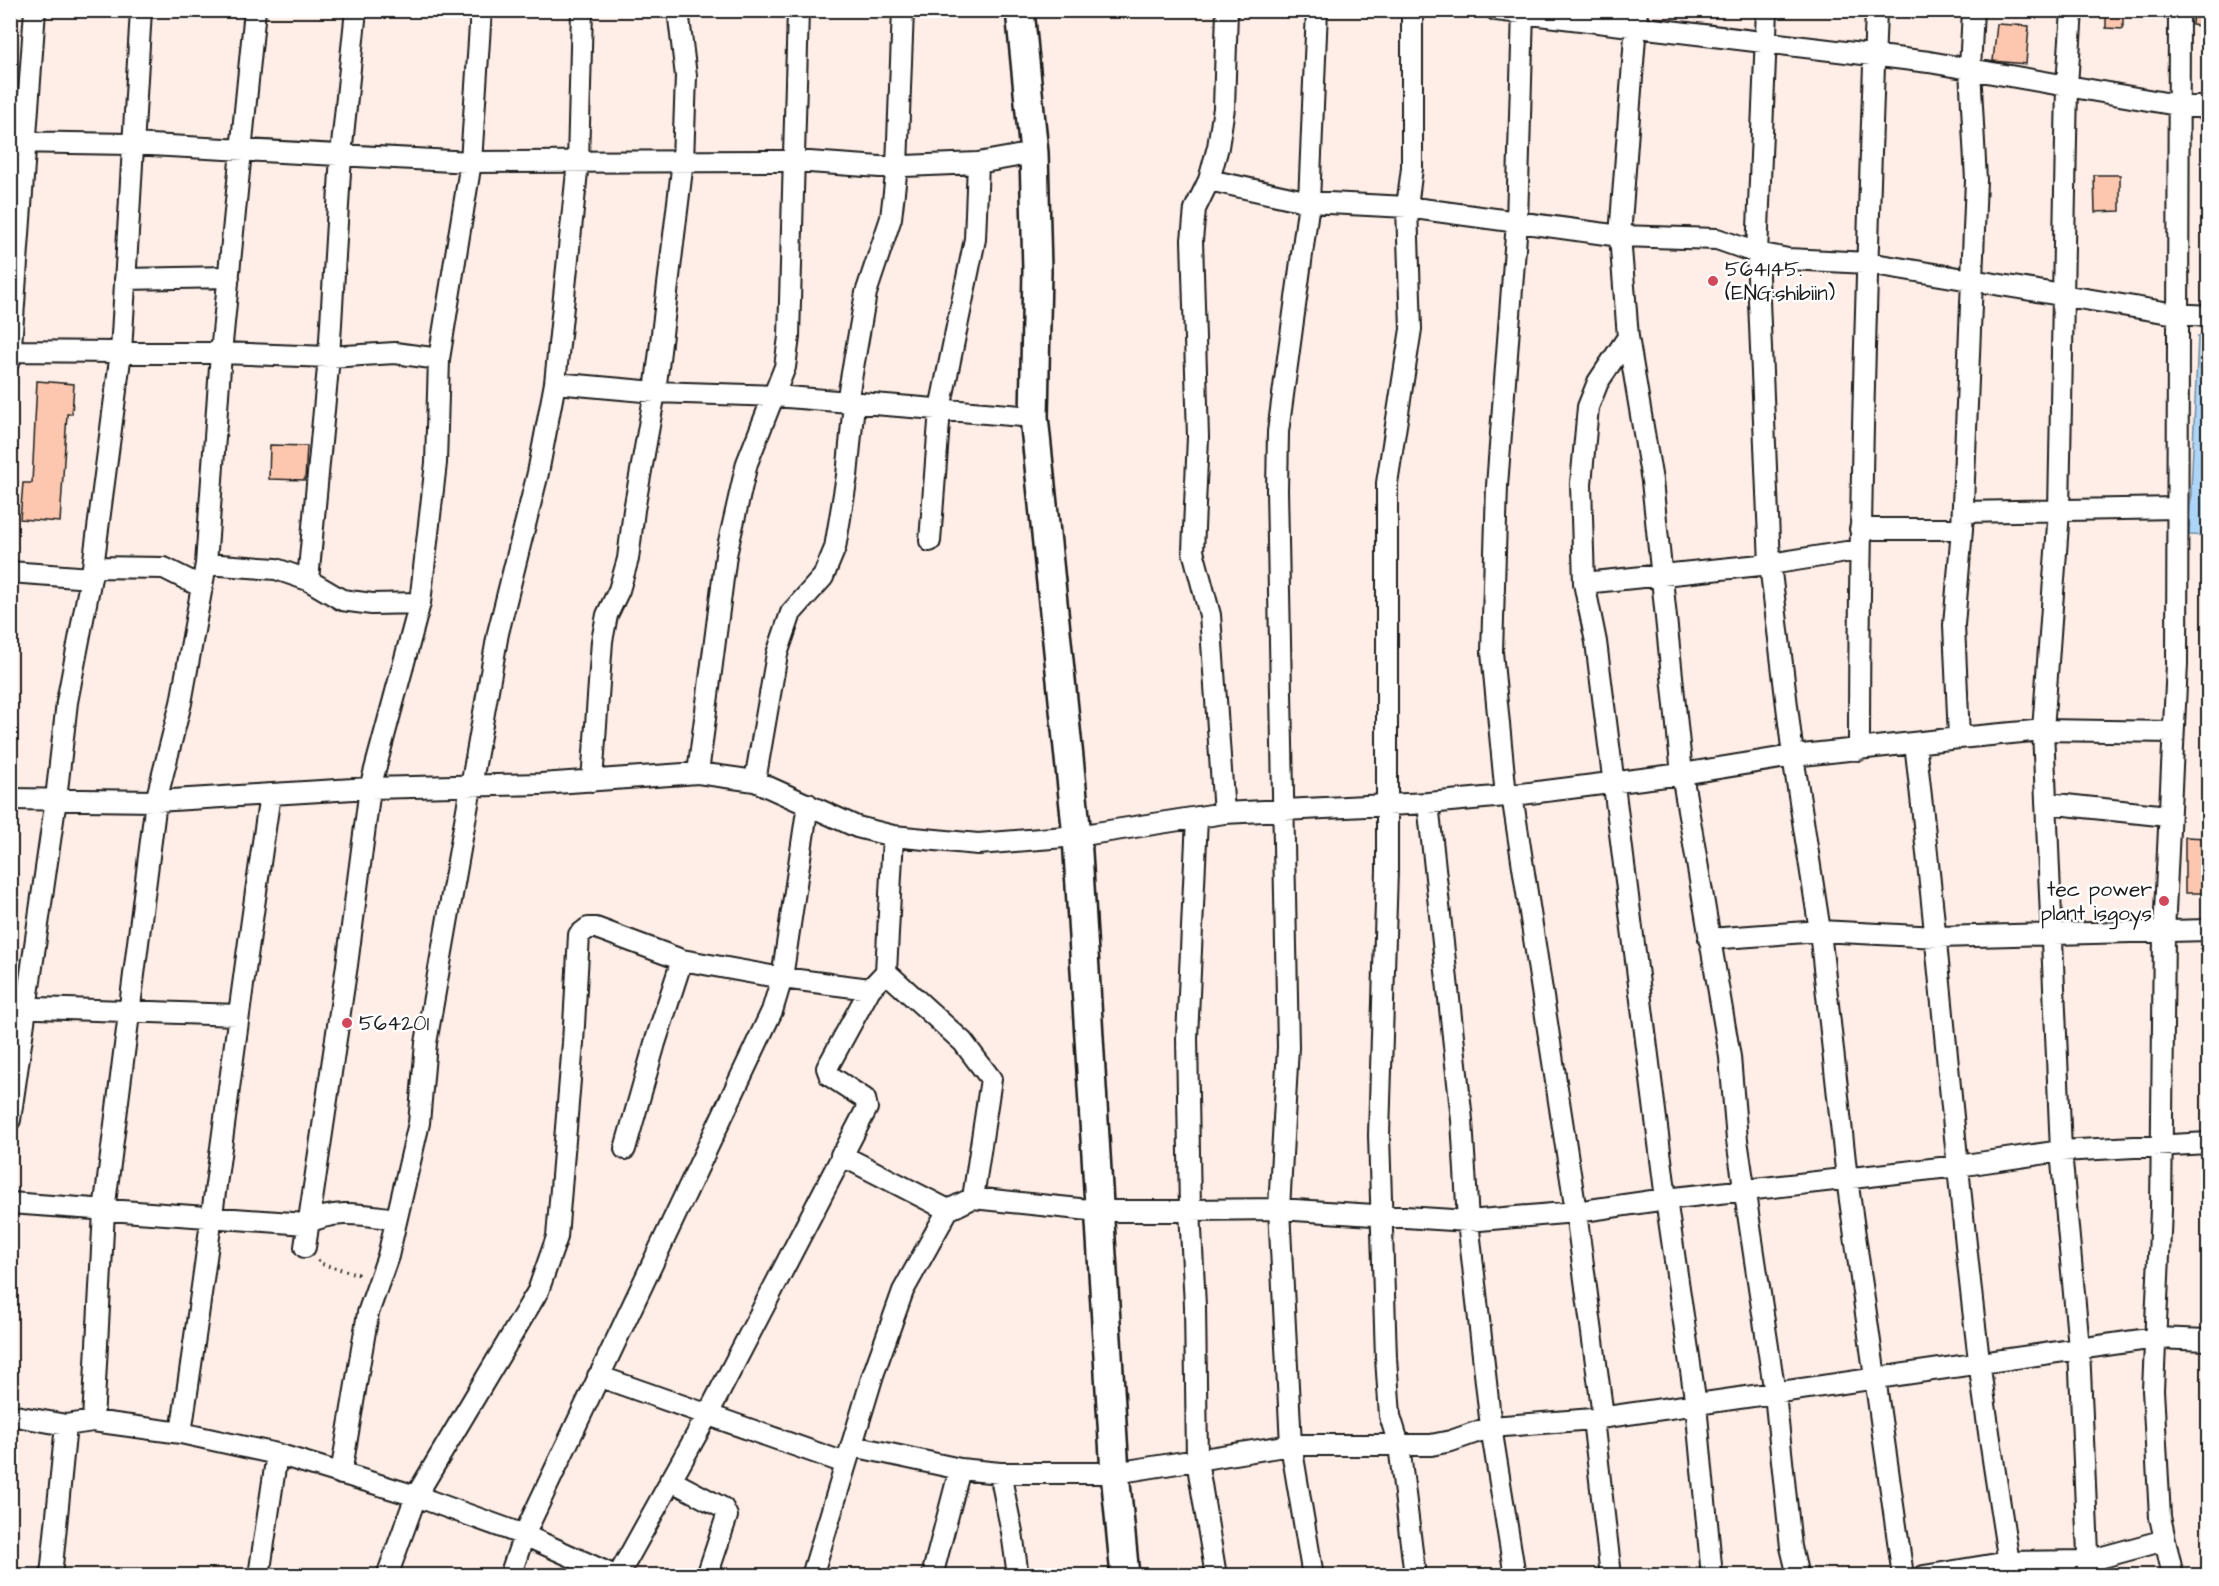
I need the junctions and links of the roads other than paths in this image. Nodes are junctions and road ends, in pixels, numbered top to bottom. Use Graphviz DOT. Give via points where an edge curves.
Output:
graph roads {
  1 [pos="35,10"];
  2 [pos="141,10"];
  3 [pos="255,10"];
  4 [pos="356,10"];
  5 [pos="481,10"];
  6 [pos="582,10"];
  7 [pos="678,10"];
  8 [pos="798,10"];
  9 [pos="903,10"];
  10 [pos="1020,10"];
  11 [pos="1227,10"];
  12 [pos="1317,10"];
  13 [pos="1412,10"];
  14 [pos="1496,10"];
  15 [pos="1767,10"];
  16 [pos="1876,10"];
  17 [pos="1973,10"];
  18 [pos="2072,10"];
  19 [pos="2179,10"];
  20 [pos="1523,12"];
  21 [pos="1636,20"];
  22 [pos="1766,42"];
  23 [pos="1874,54"];
  24 [pos="1970,69"];
  25 [pos="2067,85"];
  26 [pos="2177,105"];
  27 [pos="2208,108"];
  28 [pos="18,142"];
  29 [pos="131,144"];
  30 [pos="242,149"];
  31 [pos="1035,153"];
  32 [pos="341,155"];
  33 [pos="683,161"];
  34 [pos="795,161"];
  35 [pos="471,162"];
  36 [pos="578,162"];
  37 [pos="978,163"];
  38 [pos="897,166"];
  39 [pos="1209,180"];
  40 [pos="1309,202"];
  41 [pos="1407,207"];
  42 [pos="1517,222"];
  43 [pos="1620,236"];
  44 [pos="1757,253"];
  45 [pos="1868,263"];
  46 [pos="229,277"];
  47 [pos="125,279"];
  48 [pos="1971,282"];
  49 [pos="2064,295"];
  50 [pos="2176,314"];
  51 [pos="2208,316"];
  52 [pos="1628,337"];
  53 [pos="121,352"];
  54 [pos="221,353"];
  55 [pos="11,354"];
  56 [pos="329,357"];
  57 [pos="439,359"];
  58 [pos="555,383"];
  59 [pos="655,392"];
  60 [pos="775,396"];
  61 [pos="851,403"];
  62 [pos="940,409"];
  63 [pos="1034,417"];
  64 [pos="2177,508"];
  65 [pos="2059,511"];
  66 [pos="1963,520"];
  67 [pos="1860,529"];
  68 [pos="930,540"];
  69 [pos="1859,550"];
  70 [pos="206,564"];
  71 [pos="1770,564"];
  72 [pos="10,572"];
  73 [pos="92,573"];
  74 [pos="1661,574"];
  75 [pos="308,580"];
  76 [pos="1584,583"];
  77 [pos="202,587"];
  78 [pos="420,603"];
  79 [pos="2043,730"];
  80 [pos="2172,732"];
  81 [pos="1959,738"];
  82 [pos="1915,743"];
  83 [pos="1859,750"];
  84 [pos="1793,756"];
  85 [pos="698,773"];
  86 [pos="1682,774"];
  87 [pos="755,781"];
  88 [pos="1614,781"];
  89 [pos="592,782"];
  90 [pos="472,787"];
  91 [pos="370,788"];
  92 [pos="270,795"];
  93 [pos="1509,795"];
  94 [pos="56,799"];
  95 [pos="10,800"];
  96 [pos="156,801"];
  97 [pos="1428,803"];
  98 [pos="2047,803"];
  99 [pos="808,804"];
  100 [pos="1387,804"];
  101 [pos="1283,811"];
  102 [pos="1224,813"];
  103 [pos="2168,816"];
  104 [pos="1197,818"];
  105 [pos="893,836"];
  106 [pos="1077,836"];
  107 [pos="2208,930"];
  108 [pos="1820,931"];
  109 [pos="2164,932"];
  110 [pos="2050,935"];
  111 [pos="1938,937"];
  112 [pos="1709,939"];
  113 [pos="682,960"];
  114 [pos="886,972"];
  115 [pos="782,978"];
  116 [pos="870,989"];
  117 [pos="19,1007"];
  118 [pos="131,1011"];
  119 [pos="237,1015"];
  120 [pos="10,1120"];
  121 [pos="2208,1143"];
  122 [pos="2160,1145"];
  123 [pos="626,1149"];
  124 [pos="2061,1151"];
  125 [pos="841,1155"];
  126 [pos="1958,1166"];
  127 [pos="1847,1179"];
  128 [pos="1744,1190"];
  129 [pos="973,1198"];
  130 [pos="1666,1198"];
  131 [pos="10,1203"];
  132 [pos="1279,1209"];
  133 [pos="948,1210"];
  134 [pos="1190,1210"];
  135 [pos="104,1211"];
  136 [pos="1099,1211"];
  137 [pos="1576,1212"];
  138 [pos="1381,1216"];
  139 [pos="396,1218"];
  140 [pos="214,1219"];
  141 [pos="1468,1221"];
  142 [pos="306,1224"];
  143 [pos="305,1246"];
  144 [pos="2155,1338"];
  145 [pos="2208,1340"];
  146 [pos="2079,1348"];
  147 [pos="1979,1362"];
  148 [pos="598,1376"];
  149 [pos="1874,1378"];
  150 [pos="1775,1394"];
  151 [pos="1696,1405"];
  152 [pos="708,1414"];
  153 [pos="10,1415"];
  154 [pos="1598,1418"];
  155 [pos="93,1421"];
  156 [pos="66,1425"];
  157 [pos="1491,1426"];
  158 [pos="181,1433"];
  159 [pos="1291,1445"];
  160 [pos="1400,1445"];
  161 [pos="267,1452"];
  162 [pos="849,1455"];
  163 [pos="1197,1460"];
  164 [pos="960,1470"];
  165 [pos="1000,1473"];
  166 [pos="1115,1473"];
  167 [pos="341,1474"];
  168 [pos="670,1480"];
  169 [pos="416,1496"];
  170 [pos="524,1535"];
  171 [pos="2165,1540"];
  172 [pos="2089,1568"];
  173 [pos="2010,1569"];
  174 [pos="51,1575"];
  175 [pos="259,1575"];
  176 [pos="387,1575"];
  177 [pos="510,1575"];
  178 [pos="617,1575"];
  179 [pos="706,1575"];
  180 [pos="812,1575"];
  181 [pos="932,1575"];
  182 [pos="1018,1575"];
  183 [pos="1125,1575"];
  184 [pos="1216,1575"];
  185 [pos="1313,1575"];
  186 [pos="1415,1575"];
  187 [pos="1515,1575"];
  188 [pos="1611,1575"];
  189 [pos="1712,1575"];
  190 [pos="1798,1575"];
  191 [pos="1903,1575"];
  192 [pos="1924,1575"];
  193 [pos="2173,1575"];
  1 -- 28 [label="street"];
  2 -- 29 [label="street"];
  3 -- 30 [label="street"];
  4 -- 32 [label="street"];
  5 -- 35 [label="street"];
  6 -- 36 [label="street"];
  7 -- 33 [label="street" via="686,76"];
  8 -- 34 [label="street"];
  9 -- 38 [label="street"];
  10 -- 31 [label="street"];
  11 -- 39 [label="street" via="1224,108"];
  12 -- 40 [label="street"];
  13 -- 41 [label="street" via="1412,168"];
  14 -- 20 [label="street"];
  15 -- 22 [label="street"];
  16 -- 23 [label="street"];
  17 -- 24 [label="street"];
  18 -- 25 [label="street"];
  19 -- 26 [label="street"];
  20 -- 21 [label="street"];
  20 -- 42 [label="street"];
  21 -- 22 [label="street"];
  21 -- 43 [label="street"];
  22 -- 23 [label="street"];
  22 -- 44 [label="street"];
  23 -- 24 [label="street"];
  23 -- 45 [label="street"];
  24 -- 25 [label="street"];
  24 -- 48 [label="street" via="1976,180"];
  25 -- 26 [label="street"];
  25 -- 49 [label="street"];
  26 -- 27 [label="street"];
  26 -- 50 [label="street"];
  28 -- 29 [label="street"];
  28 -- 55 [label="street"];
  29 -- 30 [label="street"];
  29 -- 47 [label="street"];
  30 -- 32 [label="street"];
  30 -- 46 [label="street"];
  31 -- 37 [label="street"];
  31 -- 63 [label="street"];
  32 -- 35 [label="street"];
  32 -- 56 [label="street"];
  33 -- 34 [label="street"];
  33 -- 36 [label="street"];
  33 -- 59 [label="street"];
  34 -- 38 [label="street"];
  34 -- 60 [label="street" via="789,337 785,367"];
  35 -- 36 [label="street"];
  35 -- 57 [label="street"];
  36 -- 58 [label="street"];
  37 -- 38 [label="street"];
  37 -- 62 [label="street" via="975,239"];
  38 -- 61 [label="street" via="891,218 866,293"];
  39 -- 40 [label="street"];
  39 -- 102 [label="street" via="1195,209 1192,240 1198,437 1192,530 1193,551 1210,615"];
  40 -- 41 [label="street"];
  40 -- 101 [label="street" via="1278,432"];
  41 -- 42 [label="street"];
  41 -- 100 [label="street" via="1411,329 1387,483"];
  42 -- 43 [label="street"];
  42 -- 93 [label="street" via="1497,486 1492,652"];
  43 -- 44 [label="street" via="1717,239"];
  43 -- 52 [label="street"];
  44 -- 45 [label="street"];
  44 -- 71 [label="street"];
  45 -- 48 [label="street"];
  45 -- 67 [label="street"];
  46 -- 47 [label="street"];
  46 -- 54 [label="street"];
  47 -- 53 [label="street"];
  48 -- 49 [label="street"];
  48 -- 66 [label="street"];
  49 -- 50 [label="street"];
  49 -- 65 [label="street"];
  50 -- 51 [label="street"];
  50 -- 64 [label="street"];
  52 -- 74 [label="street" via="1652,481"];
  52 -- 76 [label="street" via="1598,382 1588,407 1581,484"];
  53 -- 54 [label="street"];
  53 -- 55 [label="street"];
  53 -- 73 [label="street"];
  54 -- 56 [label="street"];
  54 -- 70 [label="street"];
  56 -- 57 [label="street" via="395,353"];
  56 -- 75 [label="street"];
  57 -- 78 [label="street" via="436,463"];
  58 -- 59 [label="street"];
  58 -- 90 [label="street" via="538,472 498,633"];
  59 -- 60 [label="street"];
  59 -- 89 [label="street" via="628,559 607,615 602,641"];
  60 -- 61 [label="street"];
  60 -- 85 [label="street" via="747,463 726,555"];
  61 -- 62 [label="street"];
  61 -- 87 [label="street" via="847,476 835,548 823,577 792,614 777,654"];
  62 -- 63 [label="street"];
  62 -- 68 [label="street"];
  63 -- 106 [label="street"];
  64 -- 65 [label="street"];
  64 -- 80 [label="street" via="2177,664"];
  65 -- 66 [label="street"];
  65 -- 79 [label="street"];
  66 -- 67 [label="street"];
  66 -- 81 [label="street" via="1954,625"];
  67 -- 69 [label="street"];
  69 -- 71 [label="street"];
  69 -- 83 [label="street"];
  70 -- 75 [label="street" via="276,569"];
  70 -- 77 [label="street"];
  71 -- 74 [label="street"];
  71 -- 84 [label="street"];
  72 -- 73 [label="street"];
  73 -- 77 [label="street" via="164,568"];
  73 -- 94 [label="street" via="67,702"];
  74 -- 76 [label="street"];
  74 -- 86 [label="street"];
  75 -- 78 [label="street" via="342,600"];
  76 -- 88 [label="street" via="1596,642"];
  77 -- 96 [label="street" via="181,703"];
  78 -- 91 [label="street"];
  79 -- 80 [label="street"];
  79 -- 81 [label="street"];
  79 -- 98 [label="street"];
  80 -- 103 [label="street"];
  81 -- 82 [label="street"];
  82 -- 83 [label="street"];
  82 -- 111 [label="street"];
  83 -- 84 [label="street"];
  84 -- 86 [label="street"];
  84 -- 108 [label="street"];
  85 -- 87 [label="street"];
  85 -- 89 [label="street"];
  86 -- 88 [label="street"];
  86 -- 112 [label="street"];
  87 -- 99 [label="street"];
  88 -- 93 [label="street"];
  88 -- 130 [label="street"];
  89 -- 90 [label="street"];
  90 -- 91 [label="street"];
  90 -- 139 [label="street" via="426,1042 419,1123"];
  91 -- 92 [label="street"];
  91 -- 142 [label="street"];
  92 -- 96 [label="street"];
  92 -- 119 [label="street"];
  93 -- 97 [label="street"];
  93 -- 137 [label="street"];
  94 -- 95 [label="street"];
  94 -- 96 [label="street"];
  94 -- 117 [label="street"];
  96 -- 118 [label="street"];
  97 -- 100 [label="street"];
  97 -- 141 [label="street" via="1462,1120"];
  98 -- 103 [label="street"];
  98 -- 110 [label="street"];
  99 -- 105 [label="street" via="857,827"];
  99 -- 115 [label="street"];
  100 -- 101 [label="street"];
  100 -- 138 [label="street" via="1385,1012 1379,1136"];
  101 -- 102 [label="street"];
  101 -- 132 [label="street" via="1288,1047"];
  102 -- 104 [label="street"];
  103 -- 109 [label="street"];
  104 -- 106 [label="street"];
  104 -- 134 [label="street" via="1187,1038"];
  105 -- 106 [label="street" via="978,844"];
  105 -- 114 [label="street"];
  106 -- 136 [label="street"];
  107 -- 109 [label="street"];
  108 -- 111 [label="street"];
  108 -- 112 [label="street"];
  108 -- 127 [label="street"];
  109 -- 110 [label="street"];
  109 -- 122 [label="street"];
  110 -- 111 [label="street"];
  110 -- 124 [label="street"];
  111 -- 126 [label="street"];
  112 -- 128 [label="street" via="1730,1057"];
  113 -- 115 [label="street"];
  113 -- 123 [label="street"];
  113 -- 169 [label="street" via="596,928 588,928 579,935 557,1237 548,1268"];
  114 -- 116 [label="street"];
  114 -- 129 [label="street" via="963,1042 991,1079"];
  115 -- 116 [label="street"];
  115 -- 148 [label="street" via="763,1030"];
  116 -- 125 [label="street" via="827,1068 830,1076 864,1099 867,1108"];
  117 -- 118 [label="street"];
  117 -- 120 [label="street"];
  118 -- 119 [label="street"];
  118 -- 135 [label="street"];
  119 -- 140 [label="street"];
  121 -- 122 [label="street"];
  122 -- 124 [label="street"];
  122 -- 144 [label="street"];
  124 -- 126 [label="street"];
  124 -- 146 [label="street"];
  125 -- 133 [label="street"];
  125 -- 152 [label="street"];
  126 -- 127 [label="street"];
  126 -- 147 [label="street"];
  127 -- 128 [label="street"];
  127 -- 149 [label="street"];
  128 -- 130 [label="street"];
  128 -- 150 [label="street"];
  129 -- 133 [label="street"];
  129 -- 136 [label="street"];
  130 -- 137 [label="street"];
  130 -- 151 [label="street"];
  131 -- 135 [label="street"];
  132 -- 134 [label="street"];
  132 -- 138 [label="street"];
  132 -- 159 [label="street"];
  133 -- 162 [label="street" via="903,1291"];
  134 -- 136 [label="street"];
  134 -- 163 [label="street"];
  135 -- 140 [label="street"];
  135 -- 155 [label="street"];
  136 -- 166 [label="street"];
  137 -- 141 [label="street"];
  137 -- 154 [label="street"];
  138 -- 141 [label="street"];
  138 -- 160 [label="street" via="1390,1416"];
  139 -- 142 [label="street" via="338,1213"];
  139 -- 167 [label="street" via="388,1256 368,1313"];
  140 -- 142 [label="street"];
  140 -- 158 [label="street"];
  141 -- 157 [label="street"];
  142 -- 143 [label="street"];
  144 -- 145 [label="street"];
  144 -- 146 [label="street"];
  144 -- 171 [label="street" via="2153,1390 2160,1517"];
  146 -- 147 [label="street"];
  146 -- 172 [label="street"];
  147 -- 149 [label="street"];
  147 -- 173 [label="street"];
  148 -- 152 [label="street"];
  148 -- 170 [label="street"];
  149 -- 150 [label="street"];
  149 -- 191 [label="street"];
  150 -- 151 [label="street"];
  150 -- 190 [label="street" via="1791,1546"];
  151 -- 154 [label="street"];
  151 -- 189 [label="street"];
  152 -- 162 [label="street"];
  152 -- 168 [label="street"];
  153 -- 156 [label="street"];
  154 -- 157 [label="street"];
  154 -- 188 [label="street"];
  155 -- 156 [label="street"];
  155 -- 158 [label="street"];
  156 -- 174 [label="street"];
  157 -- 160 [label="street" via="1451,1441"];
  157 -- 187 [label="street"];
  158 -- 161 [label="street"];
  159 -- 160 [label="street"];
  159 -- 163 [label="street"];
  159 -- 185 [label="street"];
  160 -- 186 [label="street"];
  161 -- 167 [label="street"];
  161 -- 175 [label="street"];
  162 -- 164 [label="street"];
  162 -- 180 [label="street"];
  163 -- 166 [label="street"];
  163 -- 184 [label="street"];
  164 -- 165 [label="street"];
  164 -- 181 [label="street"];
  165 -- 166 [label="street"];
  165 -- 182 [label="street"];
  166 -- 183 [label="street"];
  167 -- 169 [label="street"];
  168 -- 178 [label="street"];
  168 -- 179 [label="street" via="723,1508 727,1516"];
  169 -- 170 [label="street"];
  169 -- 176 [label="street"];
  170 -- 177 [label="street"];
  170 -- 178 [label="street"];
  171 -- 172 [label="street"];
  171 -- 193 [label="street"];
  172 -- 173 [label="street"];
  173 -- 192 [label="street"];
}
